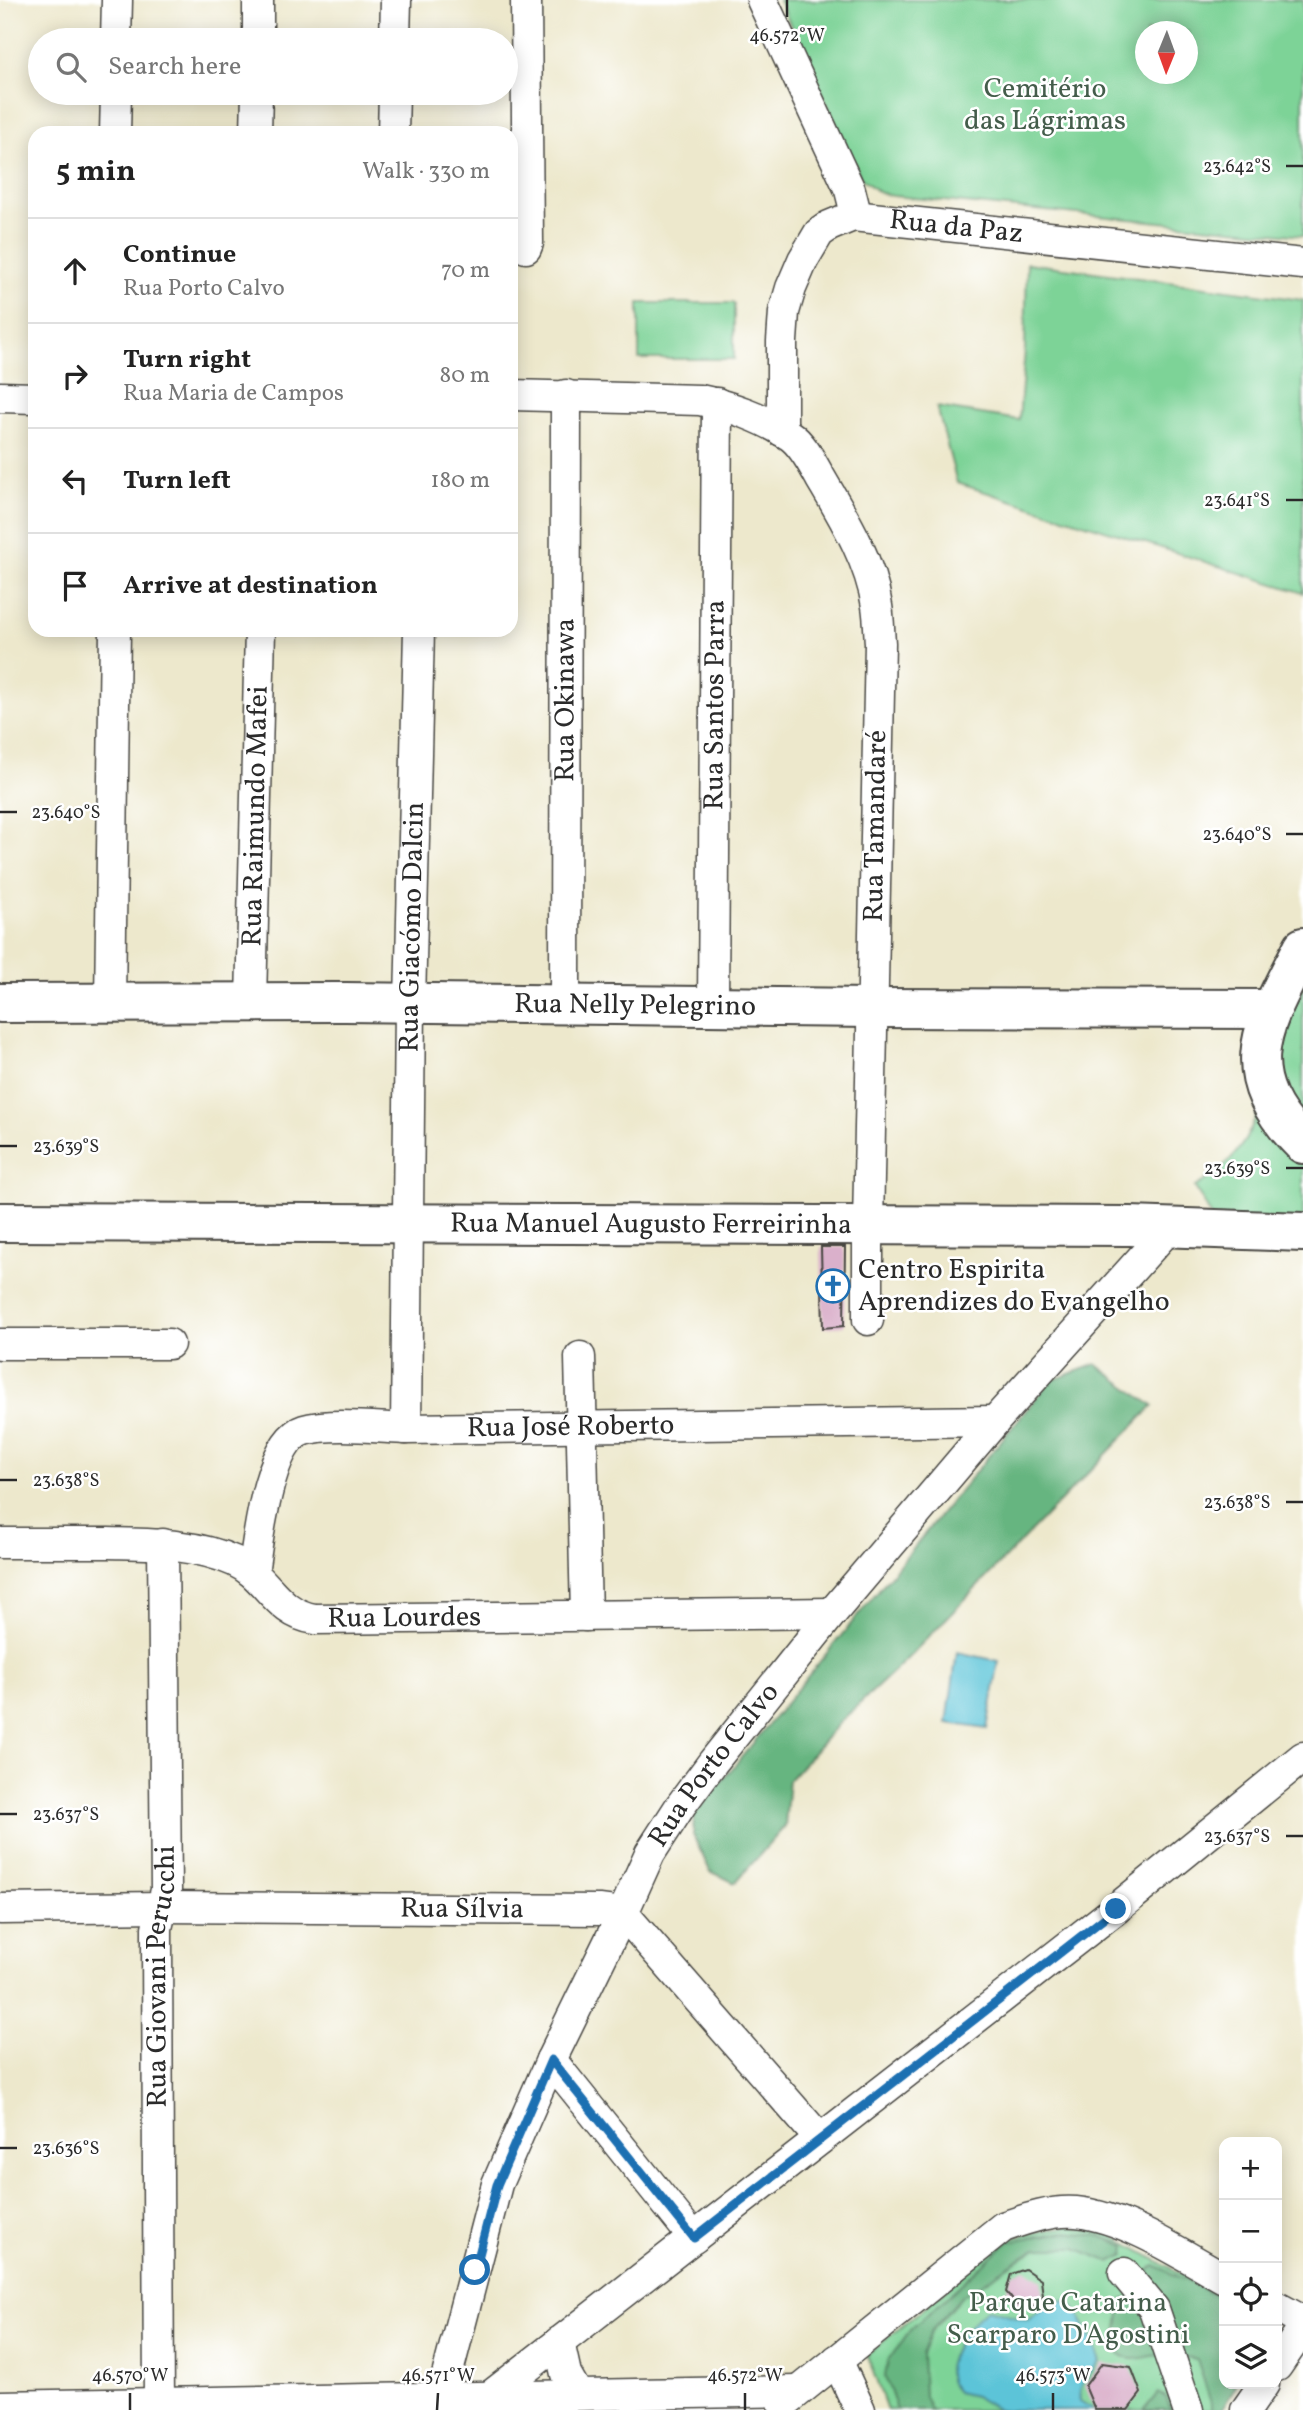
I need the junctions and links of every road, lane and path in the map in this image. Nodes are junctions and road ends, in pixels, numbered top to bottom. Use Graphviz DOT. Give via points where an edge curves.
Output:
graph roads {
  1 [pos="117,0"];
  2 [pos="258,0"];
  3 [pos="396,0"];
  4 [pos="526,0"];
  5 [pos="762,0"];
  6 [pos="116,28"];
  7 [pos="258,28"];
  8 [pos="395,28"];
  9 [pos="116,105"];
  10 [pos="257,105"];
  11 [pos="394,105"];
  12 [pos="115,126"];
  13 [pos="256,126"];
  14 [pos="393,126"];
  15 [pos="853,216"];
  16 [pos="526,248"];
  17 [pos="1303,264"];
  18 [pos="518,395"];
  19 [pos="566,395"];
  20 [pos="0,397"];
  21 [pos="28,398"];
  22 [pos="717,403"];
  23 [pos="782,431"];
  24 [pos="116,637"];
  25 [pos="260,637"];
  26 [pos="419,637"];
  27 [pos="1303,947"];
  28 [pos="110,1002"];
  29 [pos="251,1002"];
  30 [pos="0,1003"];
  31 [pos="410,1003"];
  32 [pos="565,1006"];
  33 [pos="713,1006"];
  34 [pos="873,1009"];
  35 [pos="1271,1009"];
  36 [pos="1303,1144"];
  37 [pos="0,1222"];
  38 [pos="409,1224"];
  39 [pos="868,1225"];
  40 [pos="1170,1227"];
  41 [pos="1295,1237"];
  42 [pos="868,1320"];
  43 [pos="0,1344"];
  44 [pos="169,1344"];
  45 [pos="580,1357"];
  46 [pos="995,1422"];
  47 [pos="580,1427"];
  48 [pos="406,1429"];
  49 [pos="0,1542"];
  50 [pos="163,1544"];
  51 [pos="253,1573"];
  52 [pos="832,1613"];
  53 [pos="586,1616"];
  54 [pos="1303,1757"];
  55 [pos="162,1907"];
  56 [pos="0,1909"];
  57 [pos="623,1913"];
  58 [pos="551,2060"];
  59 [pos="820,2139"];
  60 [pos="694,2238"];
  61 [pos="1124,2273"];
  62 [pos="1219,2275"];
  63 [pos="1282,2310"];
  64 [pos="1303,2321"];
  65 [pos="1303,2328"];
  66 [pos="559,2342"];
  67 [pos="1282,2359"];
  68 [pos="837,2360"];
  69 [pos="1261,2389"];
  70 [pos="578,2395"];
  71 [pos="489,2397"];
  72 [pos="787,2400"];
  73 [pos="687,2402"];
  74 [pos="440,2403"];
  75 [pos="0,2406"];
  76 [pos="159,2407"];
  77 [pos="860,2410"];
  78 [pos="1188,2410"];
  79 [pos="1246,2410"];
  1 -- 6 [label="street"];
  2 -- 7 [label="street"];
  3 -- 8 [label="street"];
  4 -- 16 [label="street"];
  5 -- 15 [label="street" via="850,190"];
  9 -- 12 [label="street"];
  10 -- 13 [label="street"];
  11 -- 14 [label="street"];
  15 -- 17 [label="street, Rua da Paz"];
  15 -- 23 [label="street, Rua da Paz" via="819,233 791,288 782,341"];
  18 -- 19 [label="street, Rua Tamandaré"];
  19 -- 22 [label="street, Rua Tamandaré"];
  19 -- 32 [label="street, Rua Okinawa"];
  20 -- 21 [label="street"];
  22 -- 23 [label="street, Rua Tamandaré"];
  22 -- 33 [label="street, Rua Santos Parra"];
  23 -- 34 [label="street, Rua Tamandaré" via="792,436 813,465 842,515 866,565 877,605"];
  24 -- 28 [label="street"];
  25 -- 29 [label="street, Rua Raimundo Mafei"];
  26 -- 31 [label="street, Rua Giacómo Dalcin"];
  27 -- 35 [label="main road"];
  28 -- 29 [label="main road, Rua Nelly Pelegrino"];
  28 -- 30 [label="main road, Rua Nelly Pelegrino"];
  29 -- 31 [label="main road, Rua Nelly Pelegrino"];
  31 -- 32 [label="main road, Rua Nelly Pelegrino"];
  31 -- 38 [label="street, Rua Giacómo Dalcin"];
  32 -- 33 [label="main road, Rua Nelly Pelegrino"];
  33 -- 34 [label="main road, Rua Nelly Pelegrino"];
  34 -- 35 [label="main road, Rua Nelly Pelegrino"];
  34 -- 39 [label="street, Rua Tamandaré"];
  35 -- 36 [label="main road" via="1260,1042 1263,1089"];
  37 -- 38 [label="main road, Rua Manuel Augusto Ferreirinha"];
  38 -- 39 [label="main road, Rua Manuel Augusto Ferreirinha"];
  38 -- 48 [label="street, Rua Giacómo Dalcin"];
  39 -- 40 [label="main road, Rua Manuel Augusto Ferreirinha"];
  39 -- 42 [label="street, Rua Tamandaré"];
  40 -- 41 [label="main road, Rua Manuel Augusto Ferreirinha"];
  40 -- 46 [label="street, Rua Porto Calvo"];
  43 -- 44 [label="street"];
  45 -- 47 [label="street"];
  46 -- 47 [label="street, Rua José Roberto"];
  46 -- 52 [label="street, Rua Porto Calvo"];
  47 -- 48 [label="street, Rua José Roberto"];
  47 -- 53 [label="street"];
  48 -- 51 [label="street, Rua José Roberto" via="326,1427 293,1436 273,1472"];
  49 -- 50 [label="street, Rua Lourdes"];
  50 -- 51 [label="street, Rua Lourdes" via="202,1549"];
  50 -- 55 [label="street, Rua Giovani Perucchi" via="166,1890"];
  51 -- 53 [label="street, Rua Lourdes" via="293,1613 315,1619"];
  52 -- 53 [label="street, Rua Lourdes"];
  52 -- 57 [label="street, Rua Porto Calvo" via="681,1805 650,1853"];
  54 -- 59 [label="street"];
  55 -- 56 [label="street, Rua Sílvia"];
  55 -- 57 [label="street, Rua Sílvia"];
  55 -- 76 [label="street, Rua Giovani Perucchi" via="157,1939"];
  57 -- 58 [label="street, Rua Porto Calvo"];
  57 -- 59 [label="street"];
  58 -- 60 [label="street"];
  58 -- 74 [label="street, Rua Porto Calvo" via="497,2185"];
  59 -- 60 [label="street"];
  60 -- 66 [label="street"];
  61 -- 78 [label="street" via="1154,2309"];
  62 -- 68 [label="street" via="1118,2223 1076,2212 1034,2216 1003,2227"];
  63 -- 64 [label="street"];
  65 -- 67 [label="street"];
  66 -- 70 [label="street" via="566,2374"];
  66 -- 71 [label="street"];
  68 -- 72 [label="street"];
  68 -- 77 [label="street"];
  69 -- 79 [label="street"];
  70 -- 71 [label="street"];
  70 -- 73 [label="street"];
  71 -- 74 [label="street"];
  72 -- 73 [label="street"];
  74 -- 76 [label="street"];
  75 -- 76 [label="street"];
}
